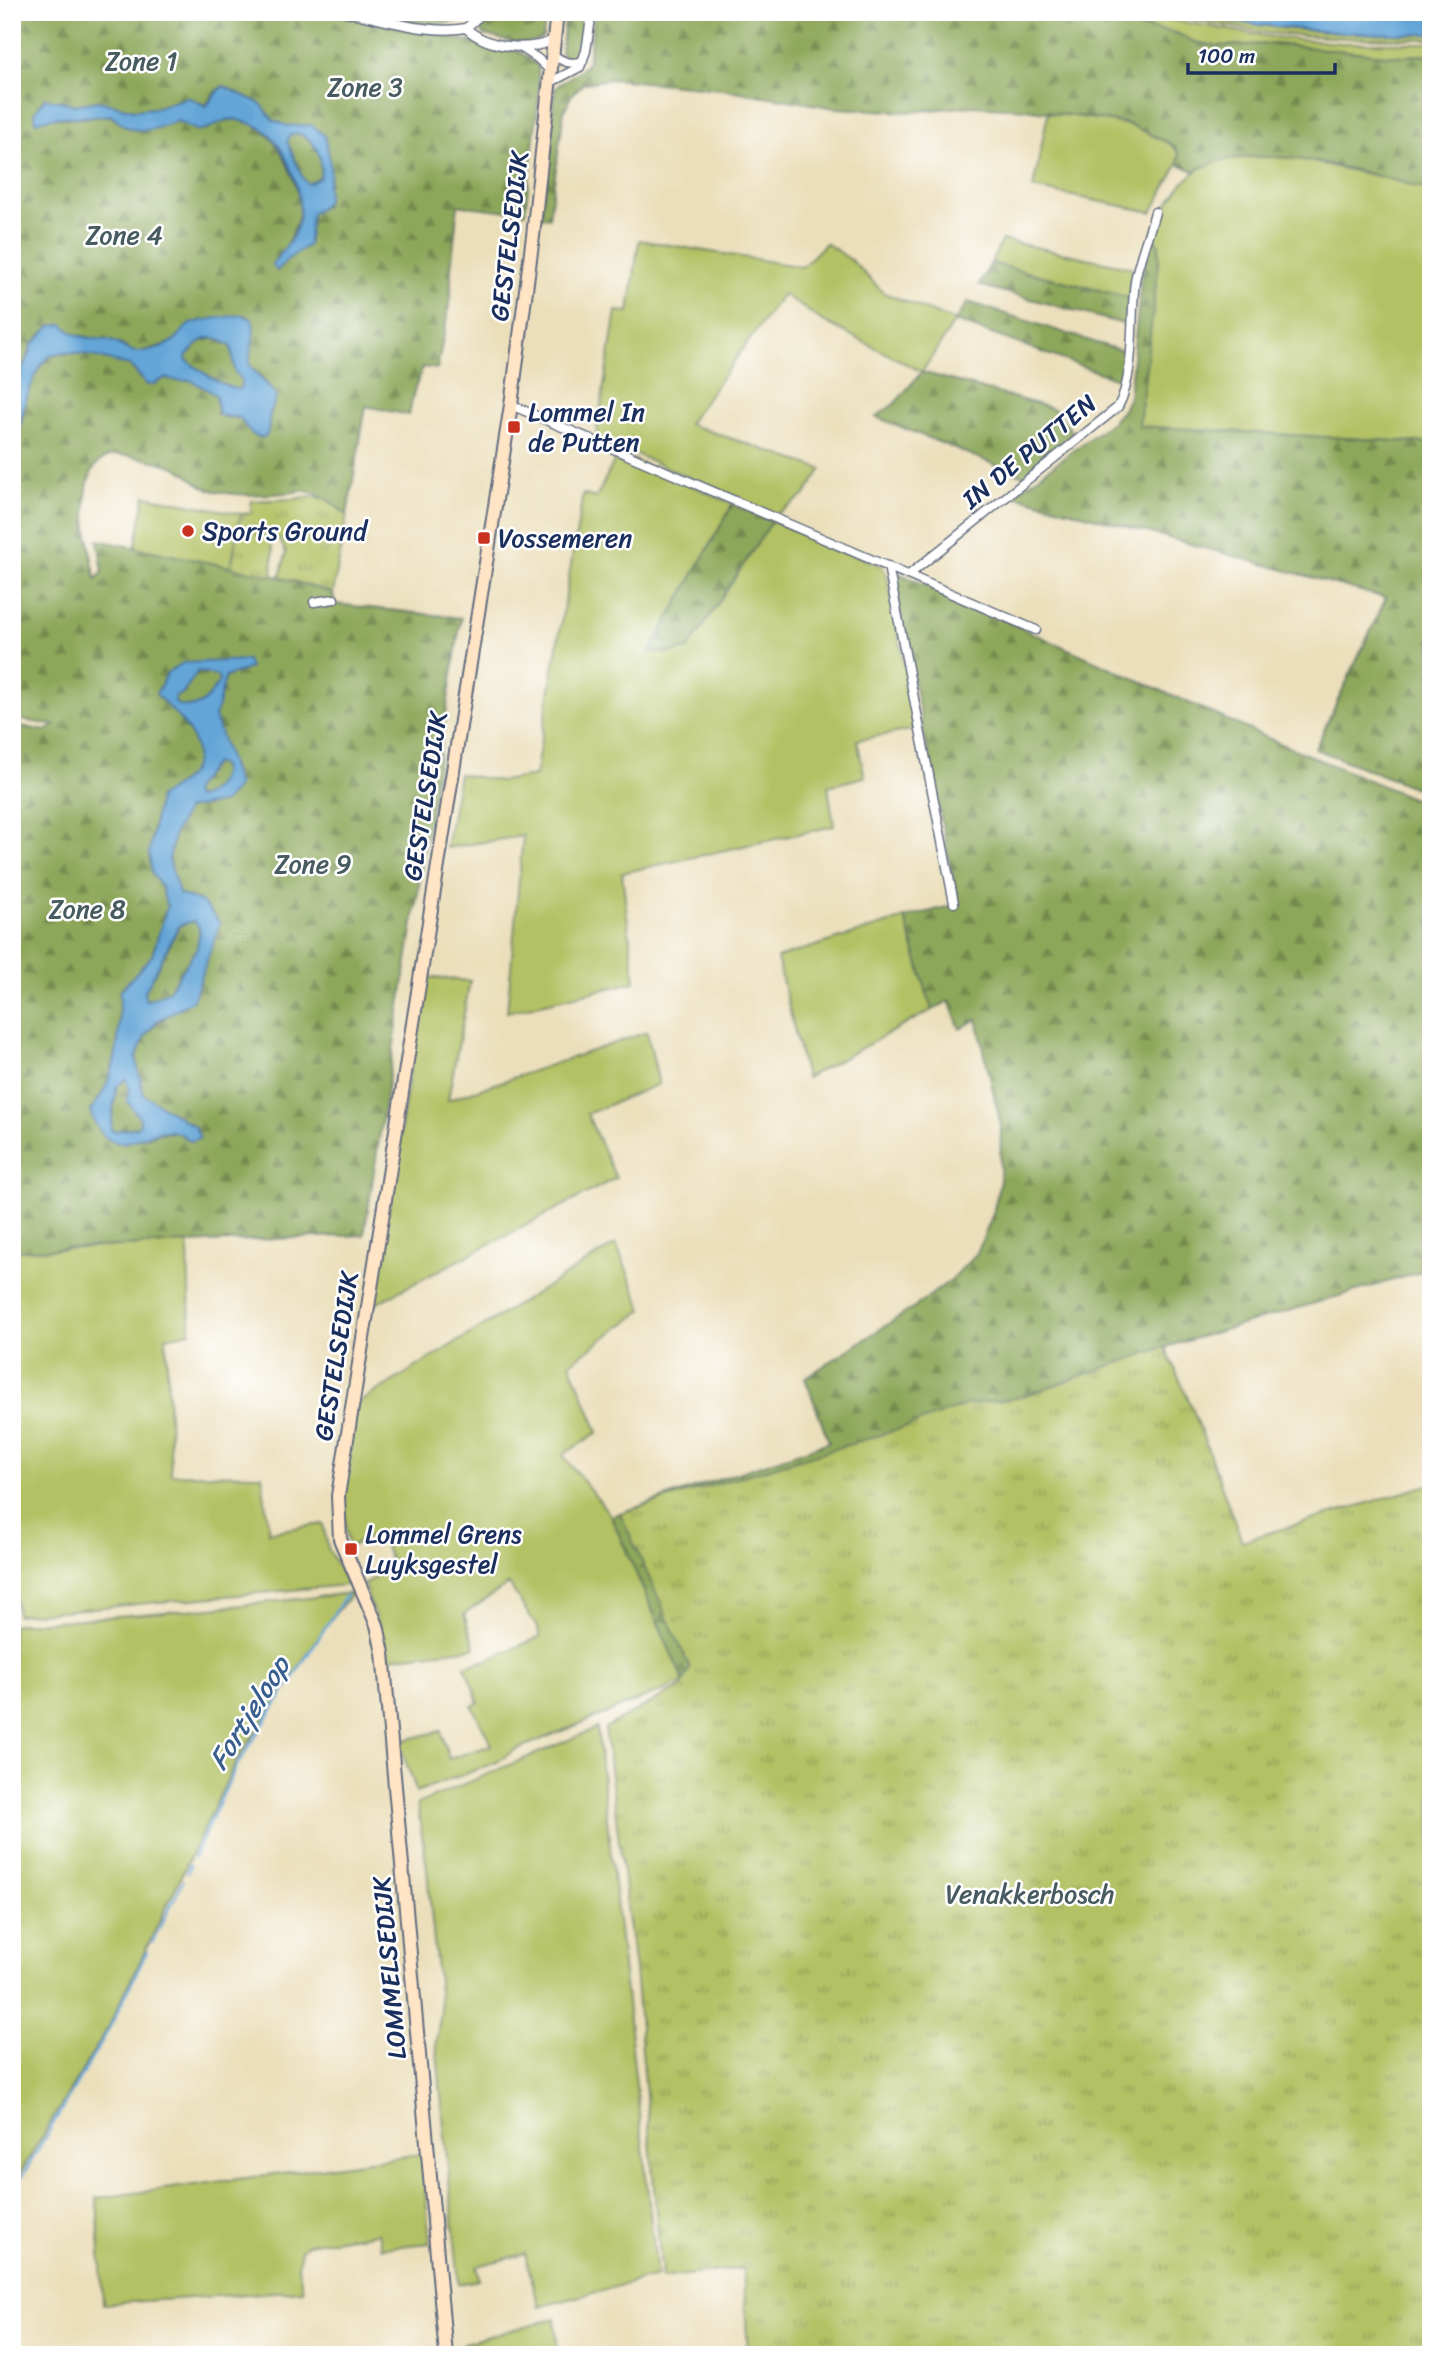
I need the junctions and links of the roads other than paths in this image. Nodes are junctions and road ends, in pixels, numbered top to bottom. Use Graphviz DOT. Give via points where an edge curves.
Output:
graph roads {
  1 [pos="346,12"];
  2 [pos="484,12"];
  3 [pos="557,12"];
  4 [pos="592,12"];
  5 [pos="466,28"];
  6 [pos="554,40"];
  7 [pos="520,47"];
  8 [pos="552,55"];
  9 [pos="583,61"];
  10 [pos="550,77"];
  11 [pos="1155,212"];
  12 [pos="510,405"];
  13 [pos="888,566"];
  14 [pos="910,574"];
  15 [pos="334,598"];
  16 [pos="314,602"];
  17 [pos="1036,630"];
  18 [pos="954,904"];
  19 [pos="358,1583"];
  20 [pos="446,2355"];
  1 -- 5 [label="street" via="427,29"];
  2 -- 5 [label="street"];
  3 -- 6 [label="main road, GESTELSEDIJK"];
  4 -- 9 [label="street"];
  5 -- 7 [label="street" via="475,37"];
  6 -- 7 [label="street"];
  6 -- 8 [label="main road, GESTELSEDIJK"];
  7 -- 10 [label="street" via="537,58"];
  8 -- 9 [label="street" via="564,63"];
  8 -- 10 [label="main road, GESTELSEDIJK"];
  9 -- 10 [label="street" via="572,72"];
  10 -- 12 [label="main road, GESTELSEDIJK"];
  11 -- 14 [label="street, IN DE PUTTEN" via="1135,282 1124,396 1118,407"];
  12 -- 13 [label="street"];
  12 -- 19 [label="main road, GESTELSEDIJK" via="340,1474 338,1530"];
  13 -- 14 [label="street"];
  13 -- 18 [label="street"];
  14 -- 17 [label="street"];
  15 -- 16 [label="street"];
  19 -- 20 [label="main road, LOMMELSEDIJK" via="377,1625 383,1653"];
}
